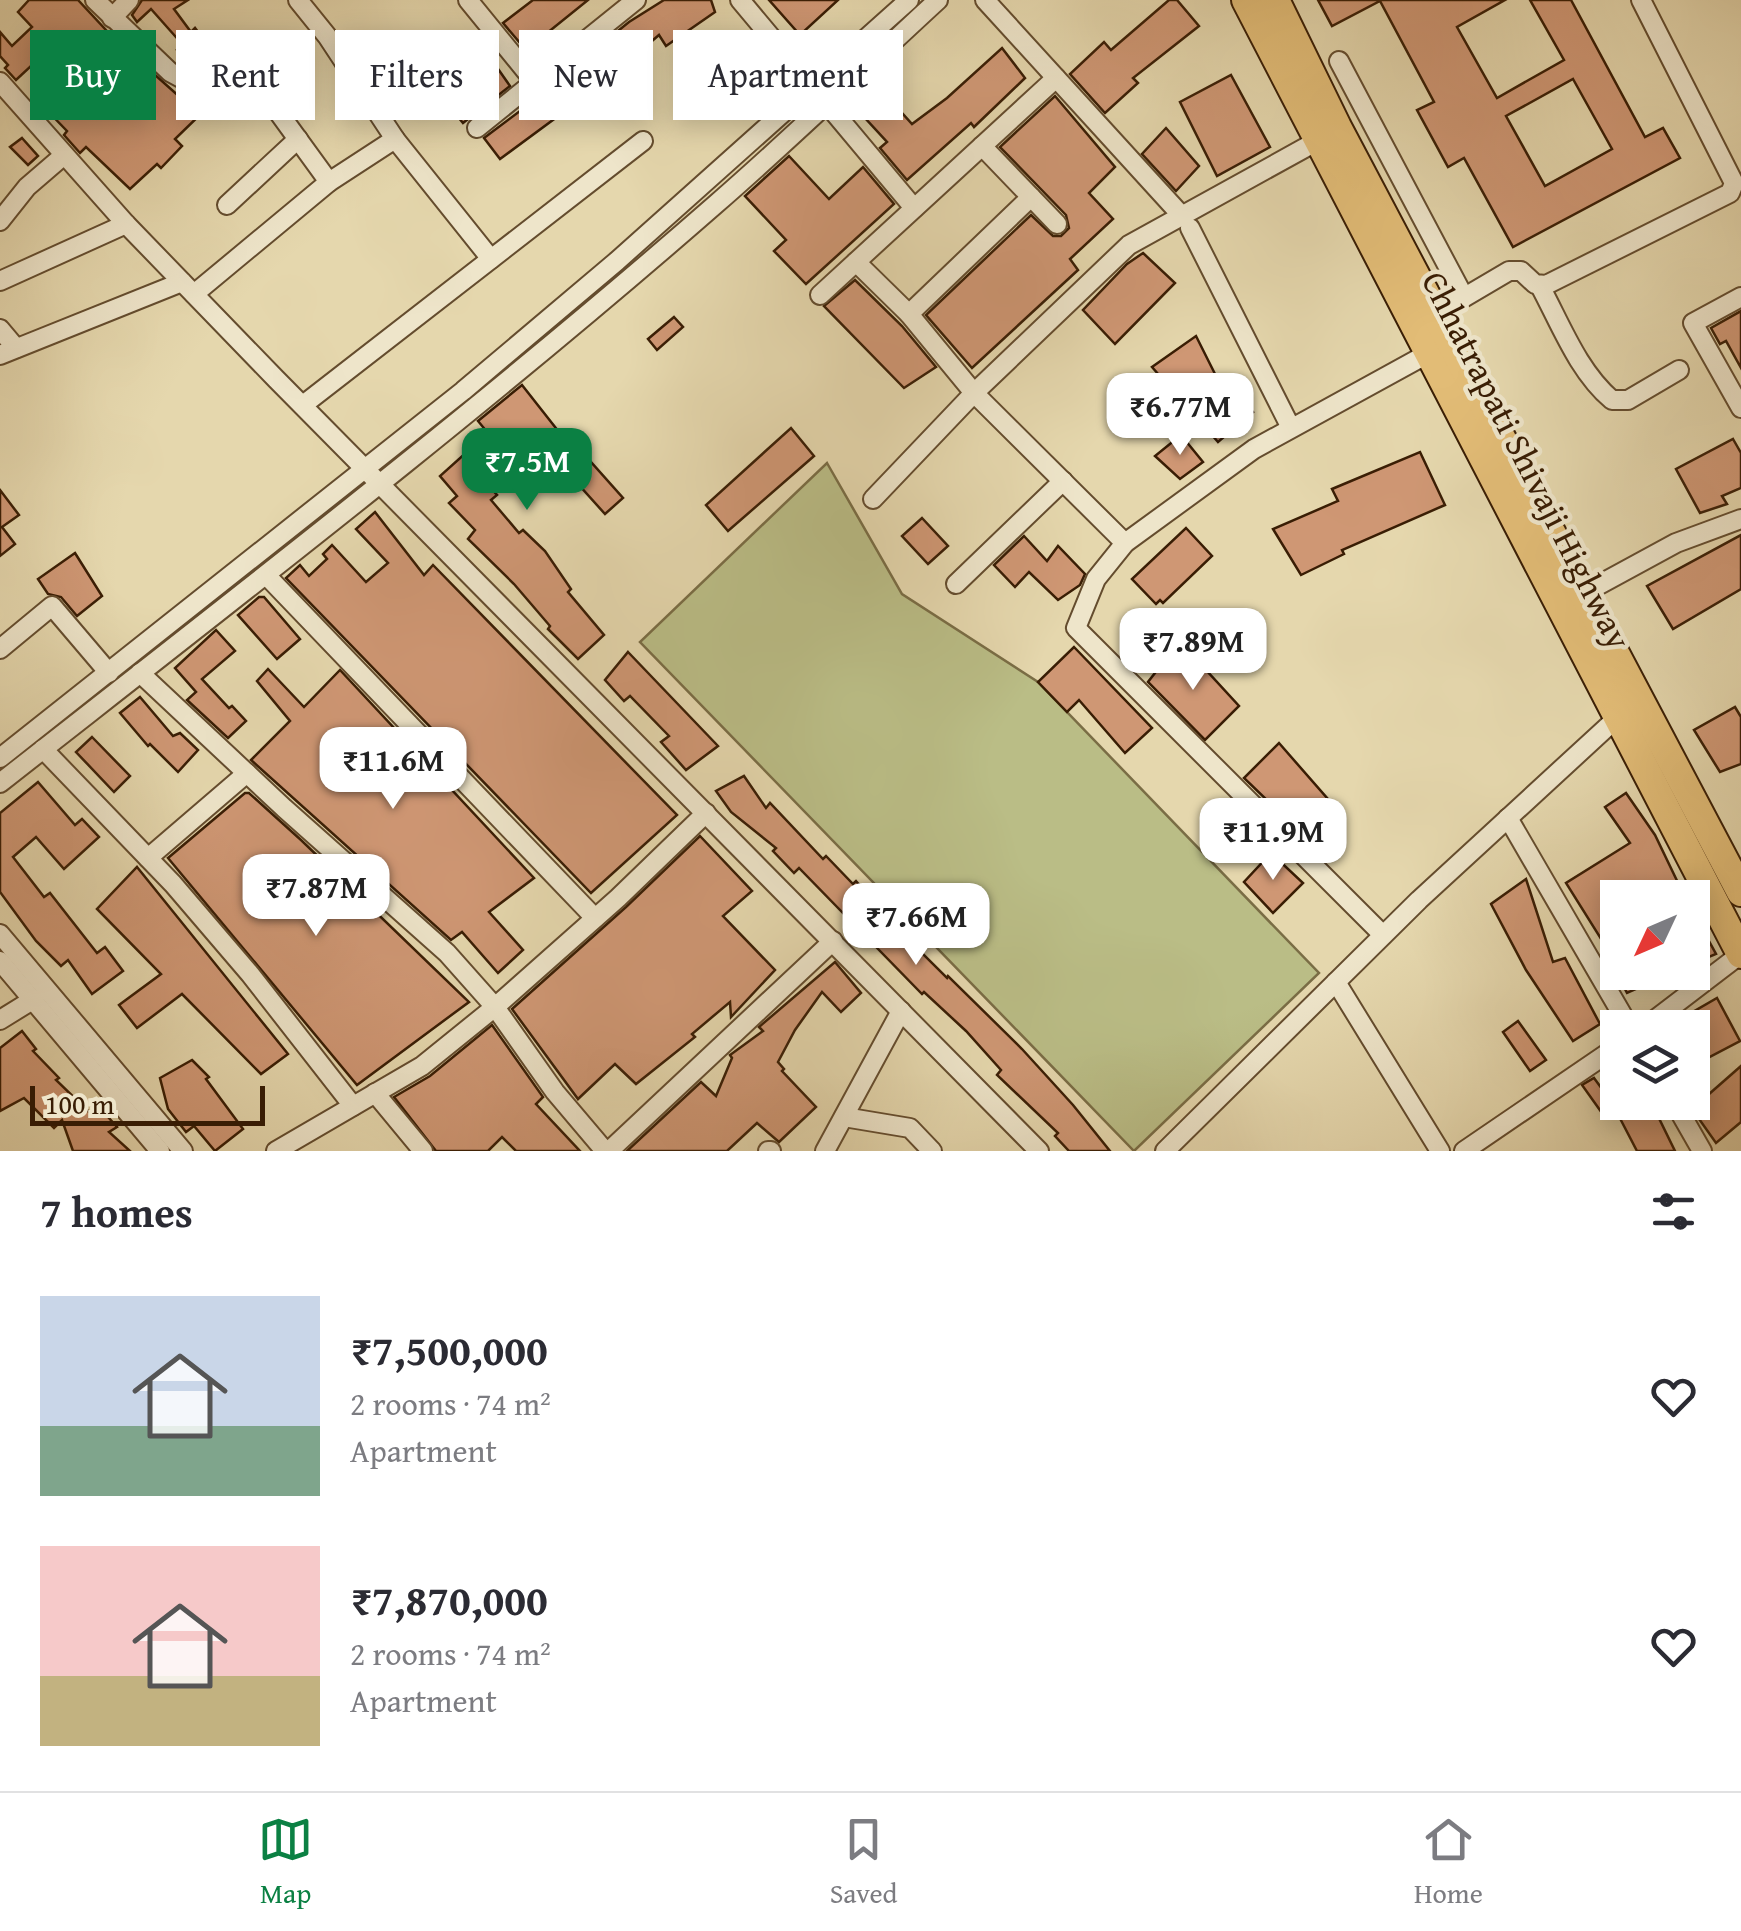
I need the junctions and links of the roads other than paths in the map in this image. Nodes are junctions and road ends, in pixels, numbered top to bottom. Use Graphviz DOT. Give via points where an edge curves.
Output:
graph roads {
  1 [pos="96,0"];
  2 [pos="129,0"];
  3 [pos="298,0"];
  4 [pos="468,0"];
  5 [pos="740,0"];
  6 [pos="910,0"];
  7 [pos="938,0"];
  8 [pos="985,0"];
  9 [pos="1246,0"];
  10 [pos="1275,0"];
  11 [pos="1641,0"];
  12 [pos="631,2"];
  13 [pos="112,18"];
  14 [pos="597,30"];
  15 [pos="765,30"];
  16 [pos="877,30"];
  17 [pos="903,32"];
  18 [pos="1339,62"];
  19 [pos="519,63"];
  20 [pos="1056,78"];
  21 [pos="0,84"];
  22 [pos="519,93"];
  23 [pos="778,120"];
  24 [pos="808,120"];
  25 [pos="840,120"];
  26 [pos="477,128"];
  27 [pos="298,138"];
  28 [pos="395,139"];
  29 [pos="644,140"];
  30 [pos="1319,140"];
  31 [pos="982,146"];
  32 [pos="63,156"];
  33 [pos="329,182"];
  34 [pos="1032,197"];
  35 [pos="227,205"];
  36 [pos="914,208"];
  37 [pos="0,221"];
  38 [pos="1186,222"];
  39 [pos="126,224"];
  40 [pos="1057,224"];
  41 [pos="491,259"];
  42 [pos="856,262"];
  43 [pos="0,281"];
  44 [pos="1540,286"];
  45 [pos="188,288"];
  46 [pos="820,295"];
  47 [pos="1464,297"];
  48 [pos="1741,297"];
  49 [pos="908,314"];
  50 [pos="1436,314"];
  51 [pos="0,329"];
  52 [pos="8,352"];
  53 [pos="1429,353"];
  54 [pos="1679,370"];
  55 [pos="974,393"];
  56 [pos="303,406"];
  57 [pos="1741,408"];
  58 [pos="1292,428"];
  59 [pos="367,468"];
  60 [pos="1062,482"];
  61 [pos="382,483"];
  62 [pos="872,499"];
  63 [pos="1741,520"];
  64 [pos="1125,543"];
  65 [pos="266,576"];
  66 [pos="956,584"];
  67 [pos="1584,593"];
  68 [pos="0,648"];
  69 [pos="108,673"];
  70 [pos="140,673"];
  71 [pos="1618,717"];
  72 [pos="4,748"];
  73 [pos="43,749"];
  74 [pos="247,773"];
  75 [pos="0,783"];
  76 [pos="706,813"];
  77 [pos="1508,818"];
  78 [pos="148,858"];
  79 [pos="1740,889"];
  80 [pos="595,918"];
  81 [pos="0,934"];
  82 [pos="1383,935"];
  83 [pos="832,941"];
  84 [pos="1741,954"];
  85 [pos="0,961"];
  86 [pos="1336,982"];
  87 [pos="34,999"];
  88 [pos="495,1007"];
  89 [pos="1620,1010"];
  90 [pos="1668,1010"];
  91 [pos="901,1011"];
  92 [pos="0,1020"];
  93 [pos="1600,1058"];
  94 [pos="375,1093"];
  95 [pos="353,1106"];
  96 [pos="844,1117"];
  97 [pos="1684,1120"];
  98 [pos="160,1151"];
  99 [pos="183,1151"];
  100 [pos="276,1151"];
  101 [pos="423,1151"];
  102 [pos="607,1151"];
  103 [pos="825,1151"];
  104 [pos="932,1151"];
  105 [pos="1039,1151"];
  106 [pos="1165,1151"];
  107 [pos="1440,1151"];
  108 [pos="1464,1151"];
  109 [pos="1702,1151"];
  1 -- 13 [label="street"];
  2 -- 13 [label="street"];
  3 -- 28 [label="street"];
  4 -- 19 [label="street"];
  5 -- 15 [label="street"];
  6 -- 16 [label="street"];
  7 -- 17 [label="street"];
  8 -- 20 [label="street"];
  9 -- 30 [label="highway, Chhatrapati Shivaji Highway"];
  10 -- 50 [label="highway, Chhatrapati Shivaji Highway"];
  11 -- 44 [label="street" via="1734,188"];
  12 -- 14 [label="street"];
  13 -- 27 [label="street" via="170,72 194,85 226,60 244,65"];
  18 -- 47 [label="street"];
  20 -- 31 [label="street"];
  20 -- 38 [label="street"];
  21 -- 32 [label="street"];
  22 -- 26 [label="street"];
  23 -- 59 [label="street"];
  24 -- 61 [label="street"];
  25 -- 36 [label="street"];
  27 -- 33 [label="street"];
  27 -- 35 [label="street"];
  28 -- 33 [label="street"];
  28 -- 41 [label="street"];
  29 -- 41 [label="street"];
  30 -- 38 [label="street"];
  30 -- 53 [label="highway, Chhatrapati Shivaji Highway"];
  31 -- 34 [label="street"];
  31 -- 36 [label="street"];
  32 -- 37 [label="street"];
  32 -- 39 [label="street"];
  33 -- 45 [label="street"];
  34 -- 40 [label="street"];
  34 -- 49 [label="street"];
  36 -- 42 [label="street"];
  38 -- 55 [label="street" via="1129,245"];
  38 -- 58 [label="street"];
  39 -- 43 [label="street"];
  39 -- 45 [label="street"];
  41 -- 56 [label="street"];
  42 -- 46 [label="street"];
  42 -- 49 [label="street"];
  44 -- 47 [label="street" via="1522,272 1508,271"];
  44 -- 54 [label="street" via="1579,360 1612,400 1628,400"];
  45 -- 52 [label="street"];
  45 -- 56 [label="street"];
  47 -- 50 [label="street"];
  48 -- 57 [label="street" via="1692,324"];
  49 -- 55 [label="street"];
  50 -- 67 [label="highway, Chhatrapati Shivaji Highway"];
  51 -- 52 [label="street"];
  53 -- 58 [label="street"];
  53 -- 71 [label="highway, Chhatrapati Shivaji Highway"];
  55 -- 60 [label="street"];
  55 -- 62 [label="street"];
  56 -- 59 [label="street"];
  58 -- 64 [label="street"];
  59 -- 61 [label="street"];
  59 -- 69 [label="street"];
  60 -- 64 [label="street"];
  60 -- 66 [label="street"];
  61 -- 65 [label="street"];
  61 -- 76 [label="street"];
  63 -- 67 [label="street" via="1676,543"];
  64 -- 82 [label="street" via="1096,579 1076,628"];
  65 -- 70 [label="street"];
  65 -- 80 [label="street"];
  67 -- 79 [label="highway, Chhatrapati Shivaji Highway"];
  68 -- 69 [label="street" via="52,606"];
  69 -- 72 [label="street"];
  70 -- 73 [label="street"];
  70 -- 74 [label="street"];
  71 -- 77 [label="street"];
  71 -- 84 [label="highway, Chhatrapati Shivaji Highway"];
  73 -- 75 [label="street"];
  73 -- 78 [label="street"];
  74 -- 78 [label="street"];
  74 -- 88 [label="street" via="447,953"];
  76 -- 80 [label="street"];
  76 -- 83 [label="street"];
  77 -- 82 [label="street"];
  77 -- 89 [label="street"];
  78 -- 95 [label="street"];
  80 -- 88 [label="street"];
  81 -- 99 [label="street"];
  82 -- 86 [label="street"];
  83 -- 91 [label="street"];
  83 -- 102 [label="street"];
  84 -- 90 [label="street"];
  85 -- 87 [label="street"];
  86 -- 106 [label="street"];
  86 -- 107 [label="street"];
  87 -- 92 [label="street"];
  87 -- 98 [label="street"];
  88 -- 94 [label="street" via="422,1066"];
  88 -- 102 [label="street"];
  91 -- 96 [label="street"];
  91 -- 105 [label="street"];
  93 -- 108 [label="street"];
  94 -- 95 [label="street"];
  94 -- 101 [label="street"];
  95 -- 100 [label="street"];
  96 -- 103 [label="street"];
  96 -- 104 [label="street" via="910,1128"];
  97 -- 109 [label="street"];
}
